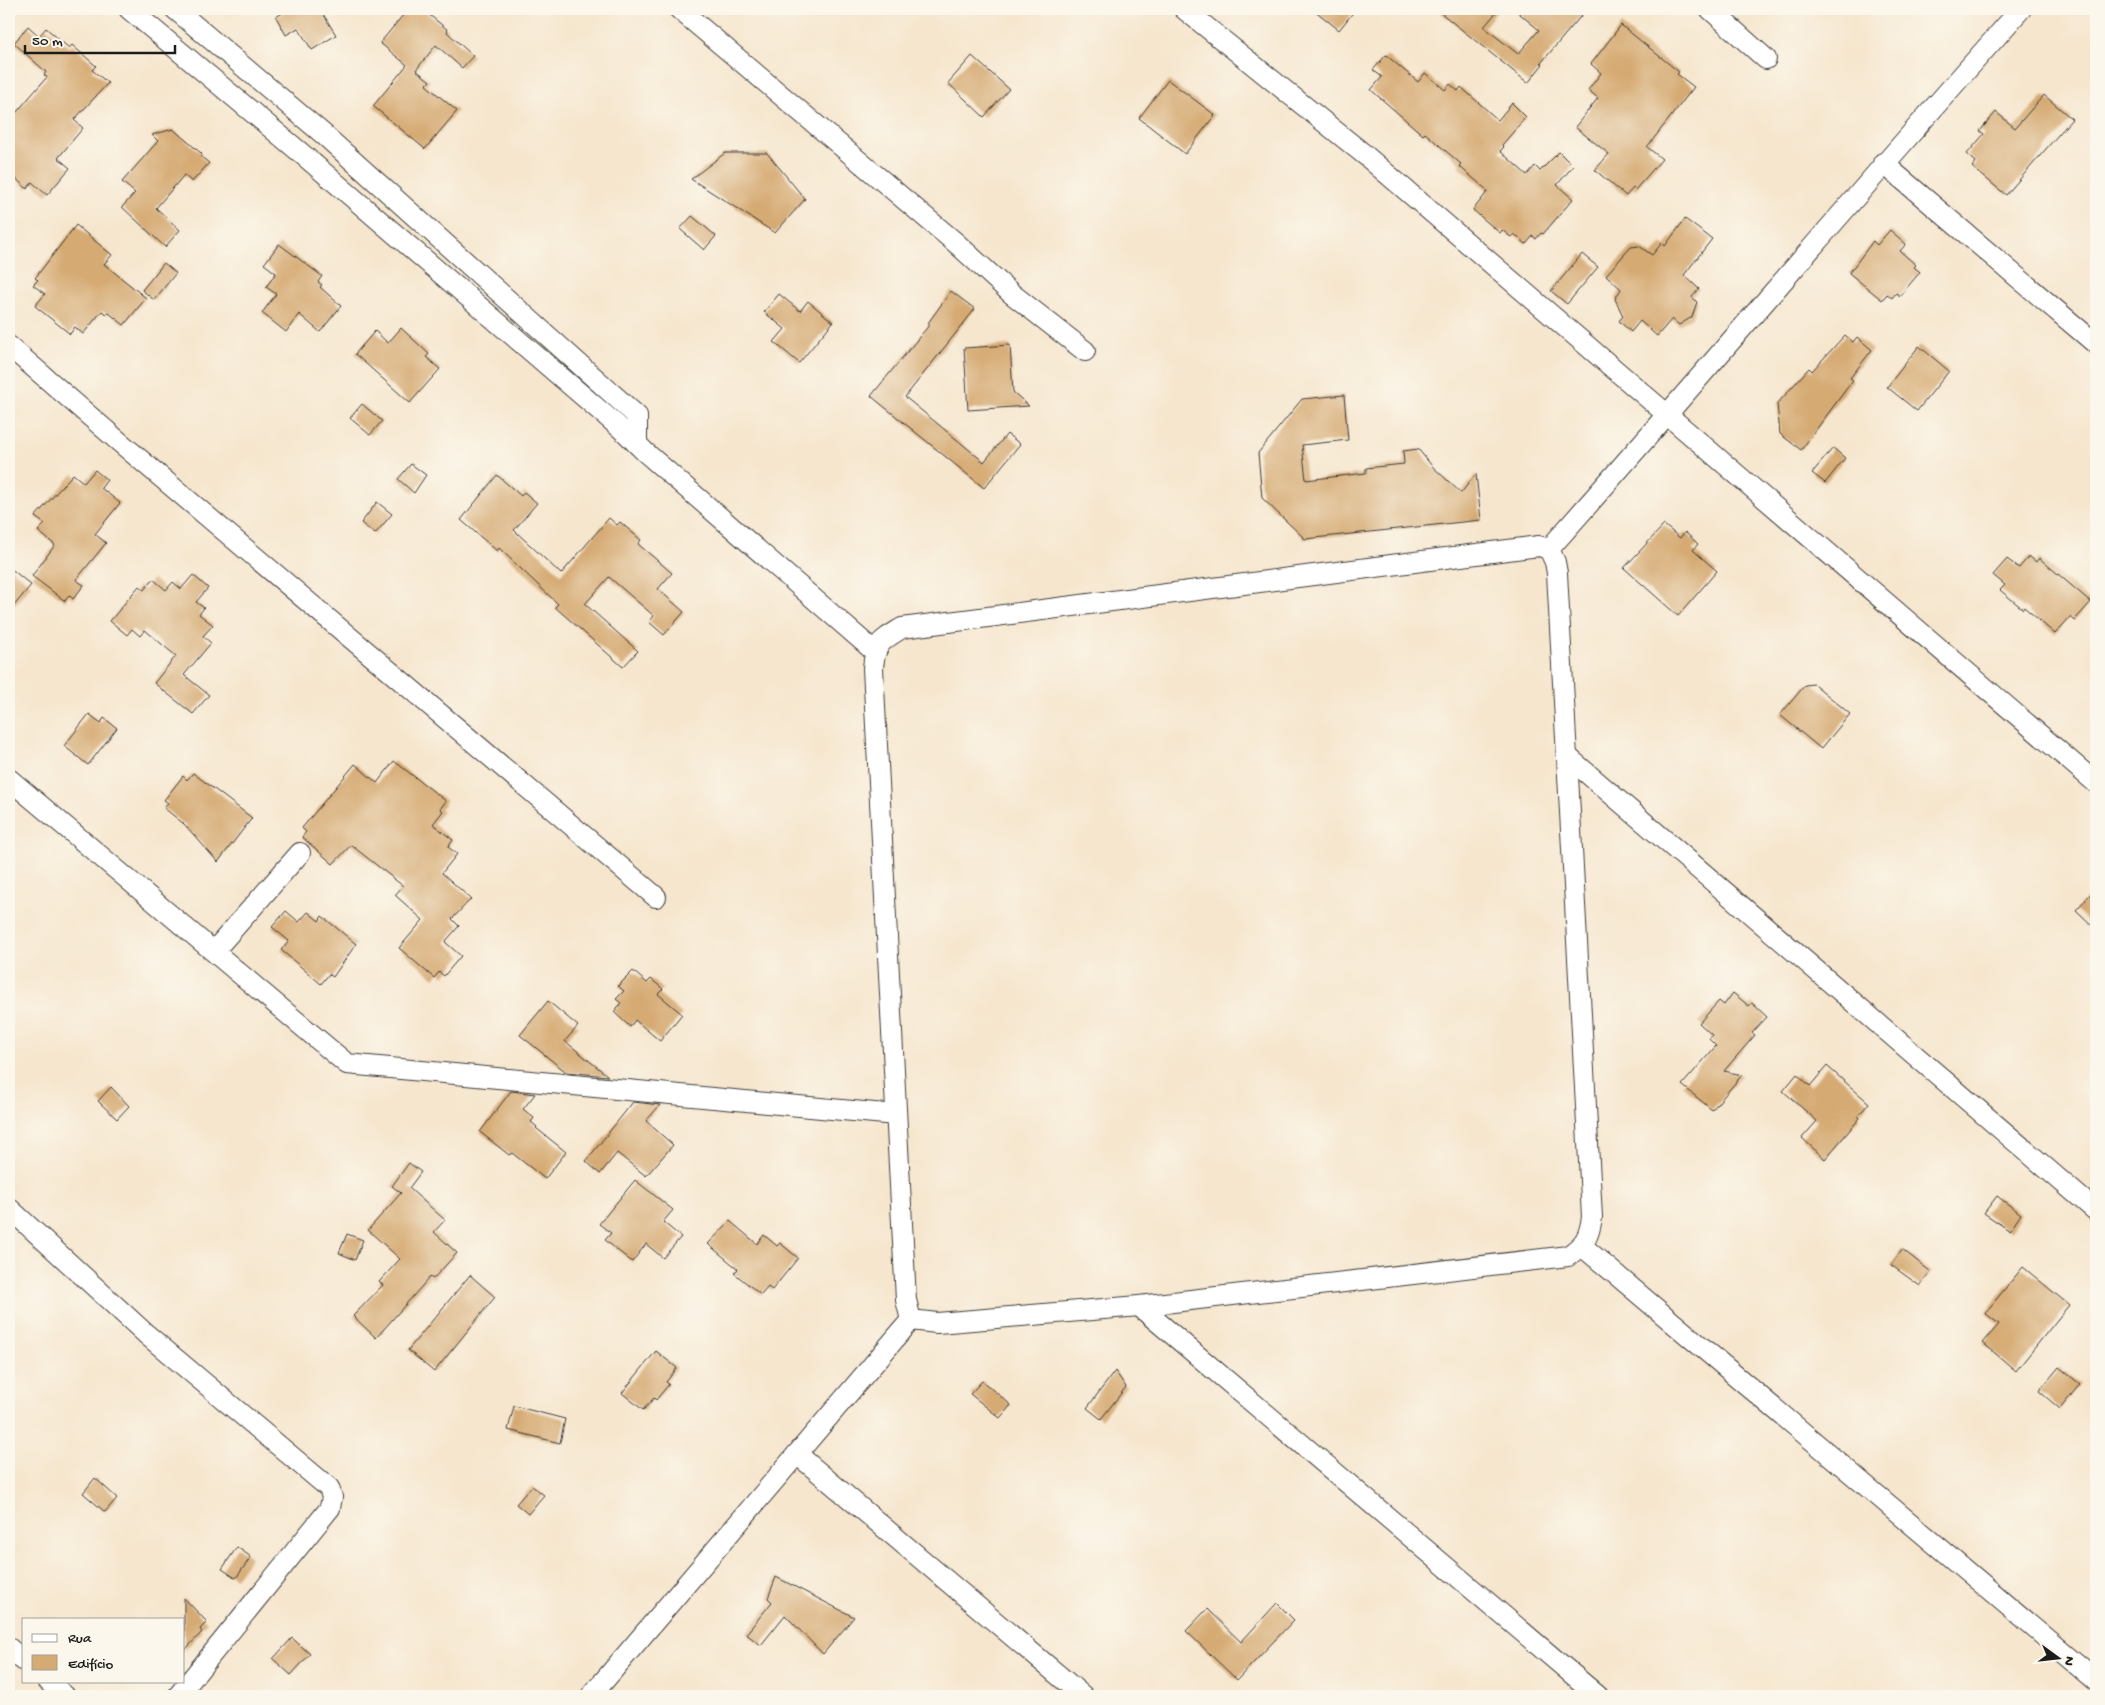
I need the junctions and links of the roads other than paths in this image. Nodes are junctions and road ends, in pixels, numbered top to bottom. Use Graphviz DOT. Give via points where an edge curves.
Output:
graph roads {
  1 [pos="129,9"];
  2 [pos="175,9"];
  3 [pos="679,9"];
  4 [pos="1184,9"];
  5 [pos="1710,9"];
  6 [pos="2020,9"];
  7 [pos="1766,60"];
  8 [pos="322,133"];
  9 [pos="301,153"];
  10 [pos="1883,163"];
  11 [pos="2096,344"];
  12 [pos="9,346"];
  13 [pos="1085,351"];
  14 [pos="1668,416"];
  15 [pos="637,444"];
  16 [pos="1549,549"];
  17 [pos="874,651"];
  18 [pos="1567,756"];
  19 [pos="9,779"];
  20 [pos="2096,783"];
  21 [pos="300,853"];
  22 [pos="656,897"];
  23 [pos="214,951"];
  24 [pos="896,1115"];
  25 [pos="9,1208"];
  26 [pos="2096,1211"];
  27 [pos="1582,1246"];
  28 [pos="1139,1306"];
  29 [pos="911,1320"];
  30 [pos="798,1454"];
  31 [pos="9,1648"];
  32 [pos="22,1658"];
  33 [pos="2096,1680"];
  34 [pos="49,1682"];
  35 [pos="65,1696"];
  36 [pos="178,1696"];
  37 [pos="591,1696"];
  38 [pos="1083,1696"];
  39 [pos="1598,1696"];
  1 -- 9 [label="street"];
  2 -- 8 [label="street"];
  3 -- 13 [label="street" via="956,242 1012,294"];
  4 -- 14 [label="street" via="1365,155"];
  5 -- 7 [label="street"];
  6 -- 10 [label="street"];
  8 -- 9 [label="street"];
  8 -- 15 [label="street" via="637,416"];
  9 -- 15 [label="street"];
  10 -- 11 [label="street"];
  10 -- 14 [label="street"];
  12 -- 22 [label="street"];
  14 -- 16 [label="street"];
  14 -- 20 [label="street"];
  15 -- 17 [label="street"];
  16 -- 17 [label="street" via="1526,547 902,628 885,638"];
  16 -- 18 [label="street" via="1556,562"];
  17 -- 24 [label="street"];
  18 -- 26 [label="street"];
  18 -- 27 [label="street" via="1592,1217"];
  19 -- 23 [label="street"];
  21 -- 23 [label="street"];
  23 -- 24 [label="street" via="347,1064"];
  24 -- 29 [label="street" via="906,1300"];
  25 -- 36 [label="street" via="146,1334 328,1488 332,1497 330,1508"];
  27 -- 28 [label="street" via="1568,1256"];
  27 -- 33 [label="street"];
  28 -- 29 [label="street" via="937,1323"];
  28 -- 39 [label="street"];
  29 -- 30 [label="street"];
  30 -- 37 [label="street"];
  30 -- 38 [label="street"];
  31 -- 32 [label="street"];
  34 -- 35 [label="street"];
}
